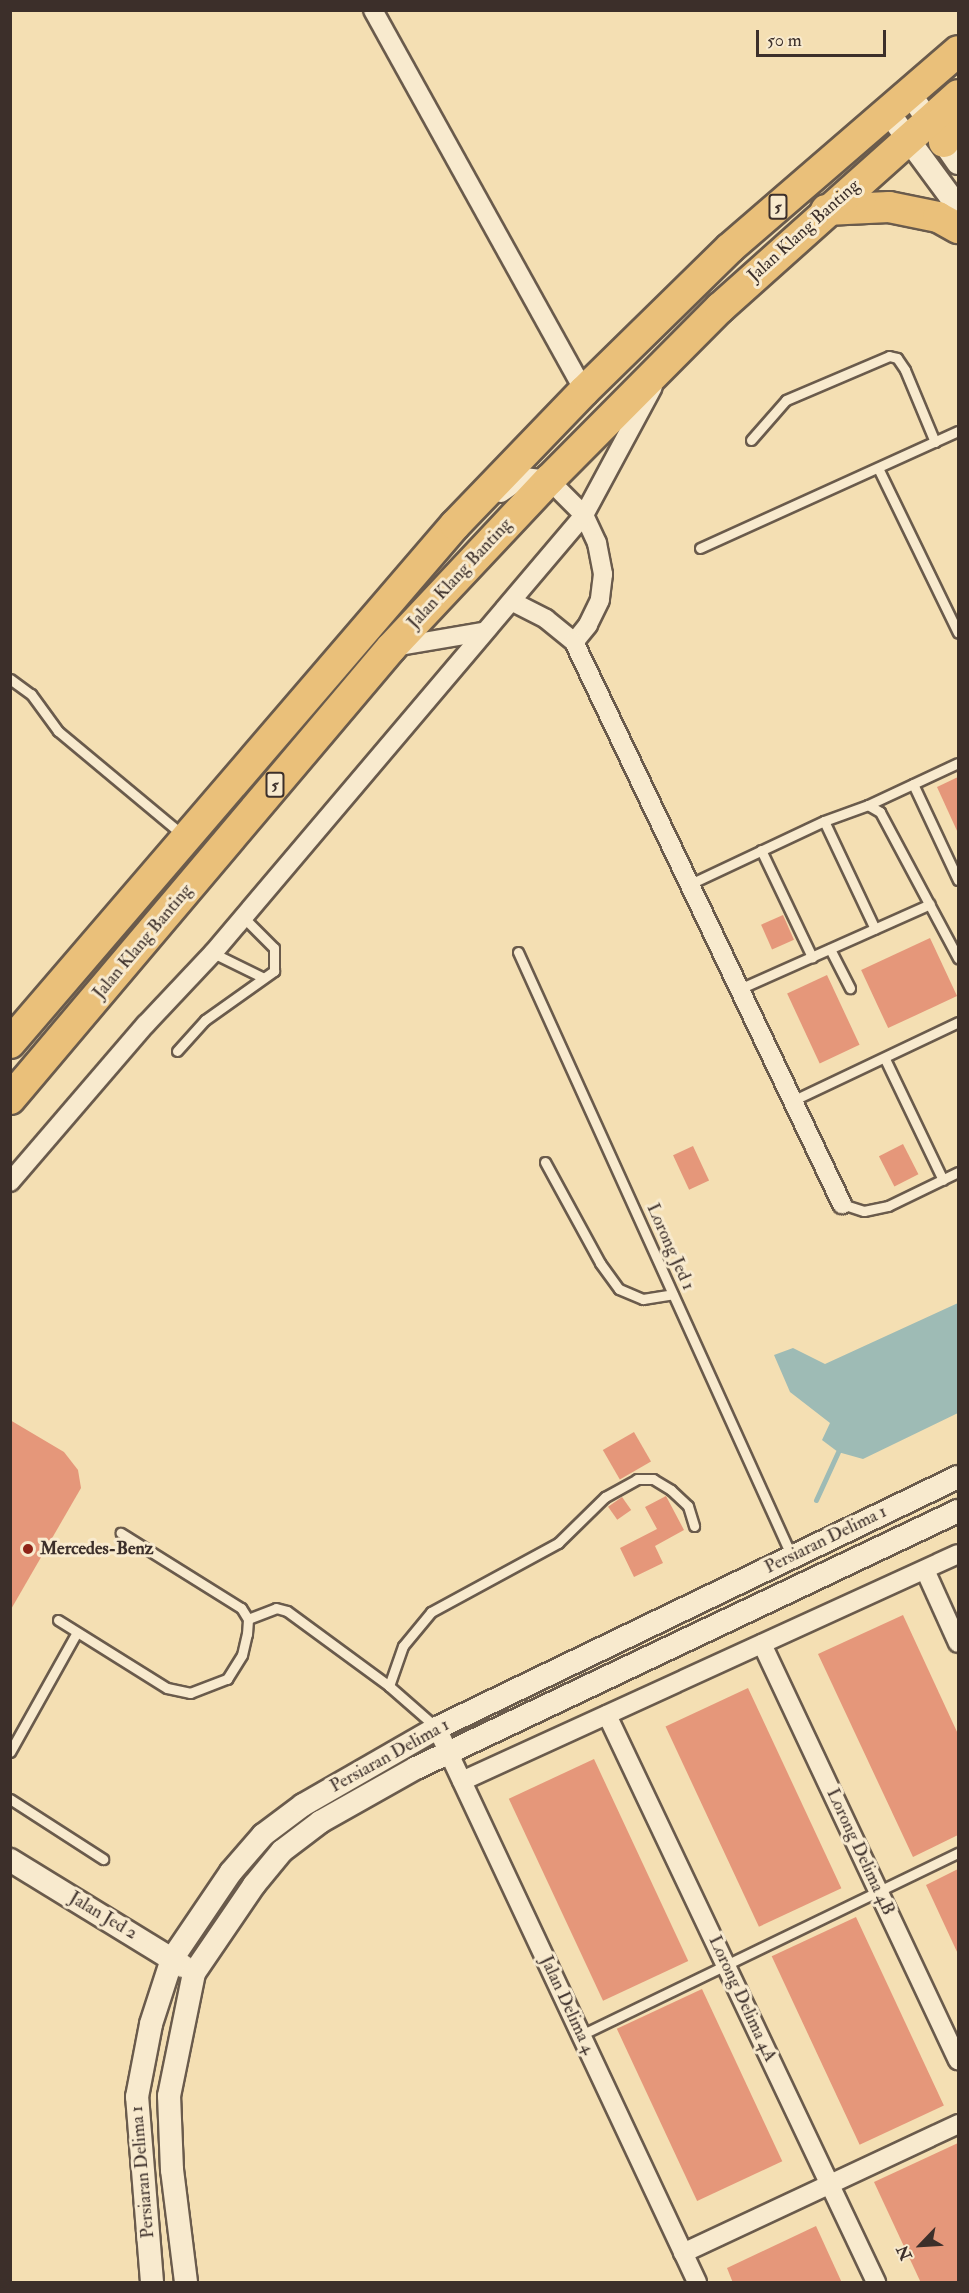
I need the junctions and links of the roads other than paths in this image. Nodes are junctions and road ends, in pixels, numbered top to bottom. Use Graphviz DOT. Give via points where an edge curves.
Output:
graph roads {
  1 [pos="373,10"];
  2 [pos="958,51"];
  3 [pos="958,95"];
  4 [pos="899,103"];
  5 [pos="958,103"];
  6 [pos="935,141"];
  7 [pos="958,207"];
  8 [pos="826,210"];
  9 [pos="958,228"];
  10 [pos="668,359"];
  11 [pos="584,391"];
  12 [pos="958,431"];
  13 [pos="751,440"];
  14 [pos="935,442"];
  15 [pos="878,468"];
  16 [pos="549,480"];
  17 [pos="584,515"];
  18 [pos="455,525"];
  19 [pos="700,548"];
  20 [pos="513,602"];
  21 [pos="483,632"];
  22 [pos="958,633"];
  23 [pos="574,642"];
  24 [pos="391,648"];
  25 [pos="10,679"];
  26 [pos="958,763"];
  27 [pos="913,784"];
  28 [pos="868,805"];
  29 [pos="824,821"];
  30 [pos="188,838"];
  31 [pos="761,850"];
  32 [pos="958,880"];
  33 [pos="688,885"];
  34 [pos="930,904"];
  35 [pos="244,918"];
  36 [pos="875,928"];
  37 [pos="830,949"];
  38 [pos="88,952"];
  39 [pos="518,952"];
  40 [pos="213,953"];
  41 [pos="812,957"];
  42 [pos="958,958"];
  43 [pos="262,977"];
  44 [pos="850,988"];
  45 [pos="737,990"];
  46 [pos="958,1022"];
  47 [pos="10,1042"];
  48 [pos="177,1051"];
  49 [pos="885,1059"];
  50 [pos="10,1064"];
  51 [pos="10,1099"];
  52 [pos="792,1101"];
  53 [pos="545,1161"];
  54 [pos="958,1172"];
  55 [pos="943,1180"];
  56 [pos="10,1182"];
  57 [pos="842,1204"];
  58 [pos="673,1294"];
  59 [pos="958,1477"];
  60 [pos="958,1511"];
  61 [pos="694,1526"];
  62 [pos="121,1533"];
  63 [pos="958,1554"];
  64 [pos="792,1557"];
  65 [pos="925,1570"];
  66 [pos="248,1619"];
  67 [pos="58,1620"];
  68 [pos="77,1632"];
  69 [pos="958,1643"];
  70 [pos="762,1644"];
  71 [pos="389,1686"];
  72 [pos="607,1715"];
  73 [pos="437,1728"];
  74 [pos="10,1752"];
  75 [pos="449,1753"];
  76 [pos="462,1781"];
  77 [pos="10,1799"];
  78 [pos="958,1853"];
  79 [pos="103,1859"];
  80 [pos="10,1860"];
  81 [pos="879,1892"];
  82 [pos="172,1959"];
  83 [pos="726,1966"];
  84 [pos="194,1973"];
  85 [pos="581,2036"];
  86 [pos="958,2060"];
  87 [pos="958,2124"];
  88 [pos="830,2185"];
  89 [pos="683,2253"];
  90 [pos="152,2283"];
  91 [pos="186,2283"];
  92 [pos="697,2283"];
  93 [pos="876,2283"];
  1 -- 11 [label="street"];
  2 -- 4 [label="highway, Jalan Klang Banting / 5"];
  3 -- 6 [label="highway, Jalan Klang Banting / 5"];
  4 -- 6 [label="street"];
  4 -- 11 [label="highway, Jalan Klang Banting / 5" via="730,248"];
  5 -- 6 [label="highway"];
  6 -- 7 [label="street"];
  6 -- 8 [label="highway, Jalan Klang Banting / 5"];
  8 -- 9 [label="highway" via="889,207 938,217"];
  8 -- 10 [label="highway, Jalan Klang Banting / 5"];
  10 -- 16 [label="highway, Jalan Klang Banting / 5"];
  10 -- 17 [label="street"];
  11 -- 18 [label="highway, Jalan Klang Banting / 5"];
  12 -- 14 [label="lane"];
  13 -- 14 [label="lane" via="786,400 889,356 897,358 905,370"];
  14 -- 15 [label="lane"];
  15 -- 19 [label="lane"];
  15 -- 22 [label="lane"];
  16 -- 17 [label="street"];
  16 -- 18 [label="street" via="524,477"];
  16 -- 24 [label="highway, Jalan Klang Banting / 5"];
  17 -- 20 [label="street"];
  17 -- 23 [label="street" via="597,543 603,574 600,600 588,626"];
  18 -- 30 [label="highway, Jalan Klang Banting / 5"];
  20 -- 21 [label="street"];
  20 -- 23 [label="street" via="546,619"];
  21 -- 24 [label="street"];
  21 -- 35 [label="street"];
  23 -- 33 [label="street"];
  24 -- 51 [label="highway, Jalan Klang Banting / 5"];
  25 -- 30 [label="lane" via="31,694 58,731"];
  26 -- 27 [label="lane"];
  27 -- 28 [label="lane"];
  27 -- 32 [label="lane"];
  28 -- 29 [label="lane"];
  28 -- 34 [label="lane" via="879,812"];
  29 -- 31 [label="lane"];
  29 -- 36 [label="lane"];
  30 -- 38 [label="highway, Jalan Klang Banting / 5"];
  31 -- 33 [label="lane"];
  31 -- 41 [label="lane"];
  33 -- 45 [label="street"];
  34 -- 36 [label="lane"];
  34 -- 42 [label="lane"];
  35 -- 40 [label="street"];
  35 -- 43 [label="lane" via="274,948 274,971"];
  36 -- 37 [label="lane"];
  37 -- 41 [label="lane"];
  37 -- 44 [label="lane"];
  38 -- 47 [label="highway, Jalan Klang Banting / 5"];
  38 -- 50 [label="highway"];
  39 -- 58 [label="lane, Lorong Jed 1"];
  40 -- 43 [label="lane"];
  40 -- 56 [label="street" via="146,1024"];
  41 -- 45 [label="lane"];
  43 -- 48 [label="lane" via="205,1020"];
  45 -- 52 [label="street"];
  46 -- 49 [label="lane"];
  49 -- 52 [label="lane"];
  49 -- 55 [label="lane"];
  52 -- 57 [label="street"];
  53 -- 58 [label="lane" via="600,1263 619,1289 643,1299"];
  54 -- 55 [label="lane"];
  55 -- 57 [label="lane" via="888,1206 864,1211"];
  58 -- 64 [label="lane, Lorong Jed 1"];
  59 -- 64 [label="street, Persiaran Delima 1"];
  60 -- 75 [label="street, Persiaran Delima 1"];
  61 -- 71 [label="lane" via="688,1506 671,1490 653,1479 637,1479 605,1497 558,1543 431,1612 404,1646"];
  62 -- 66 [label="lane" via="232,1600"];
  63 -- 65 [label="street"];
  64 -- 73 [label="street, Persiaran Delima 1"];
  65 -- 69 [label="street"];
  65 -- 70 [label="street"];
  66 -- 68 [label="lane" via="242,1655 227,1679 190,1693 167,1688"];
  66 -- 71 [label="lane" via="276,1608 286,1611"];
  67 -- 68 [label="lane"];
  68 -- 74 [label="lane"];
  70 -- 72 [label="street"];
  70 -- 81 [label="street, Lorong Delima 4B"];
  71 -- 73 [label="lane"];
  72 -- 76 [label="street"];
  72 -- 83 [label="street, Lorong Delima 4A"];
  73 -- 75 [label="street, Jalan Delima 4"];
  73 -- 82 [label="street, Persiaran Delima 1" via="303,1804 263,1835 231,1872"];
  75 -- 76 [label="street, Jalan Delima 4"];
  75 -- 84 [label="street, Persiaran Delima 1" via="320,1822 282,1851"];
  76 -- 85 [label="street, Jalan Delima 4"];
  77 -- 79 [label="lane"];
  78 -- 81 [label="lane"];
  80 -- 82 [label="street, Jalan Jed 2"];
  81 -- 83 [label="lane"];
  81 -- 86 [label="street, Lorong Delima 4B"];
  82 -- 84 [label="street, Jalan Jed 2"];
  82 -- 90 [label="street, Persiaran Delima 1" via="151,2024 137,2097"];
  83 -- 85 [label="lane"];
  83 -- 88 [label="street, Lorong Delima 4A"];
  84 -- 91 [label="street, Persiaran Delima 1" via="169,2096 172,2170"];
  85 -- 89 [label="street, Jalan Delima 4"];
  87 -- 88 [label="street"];
  88 -- 89 [label="street"];
  88 -- 93 [label="street, Lorong Delima 4A"];
  89 -- 92 [label="street, Jalan Delima 4"];
}
